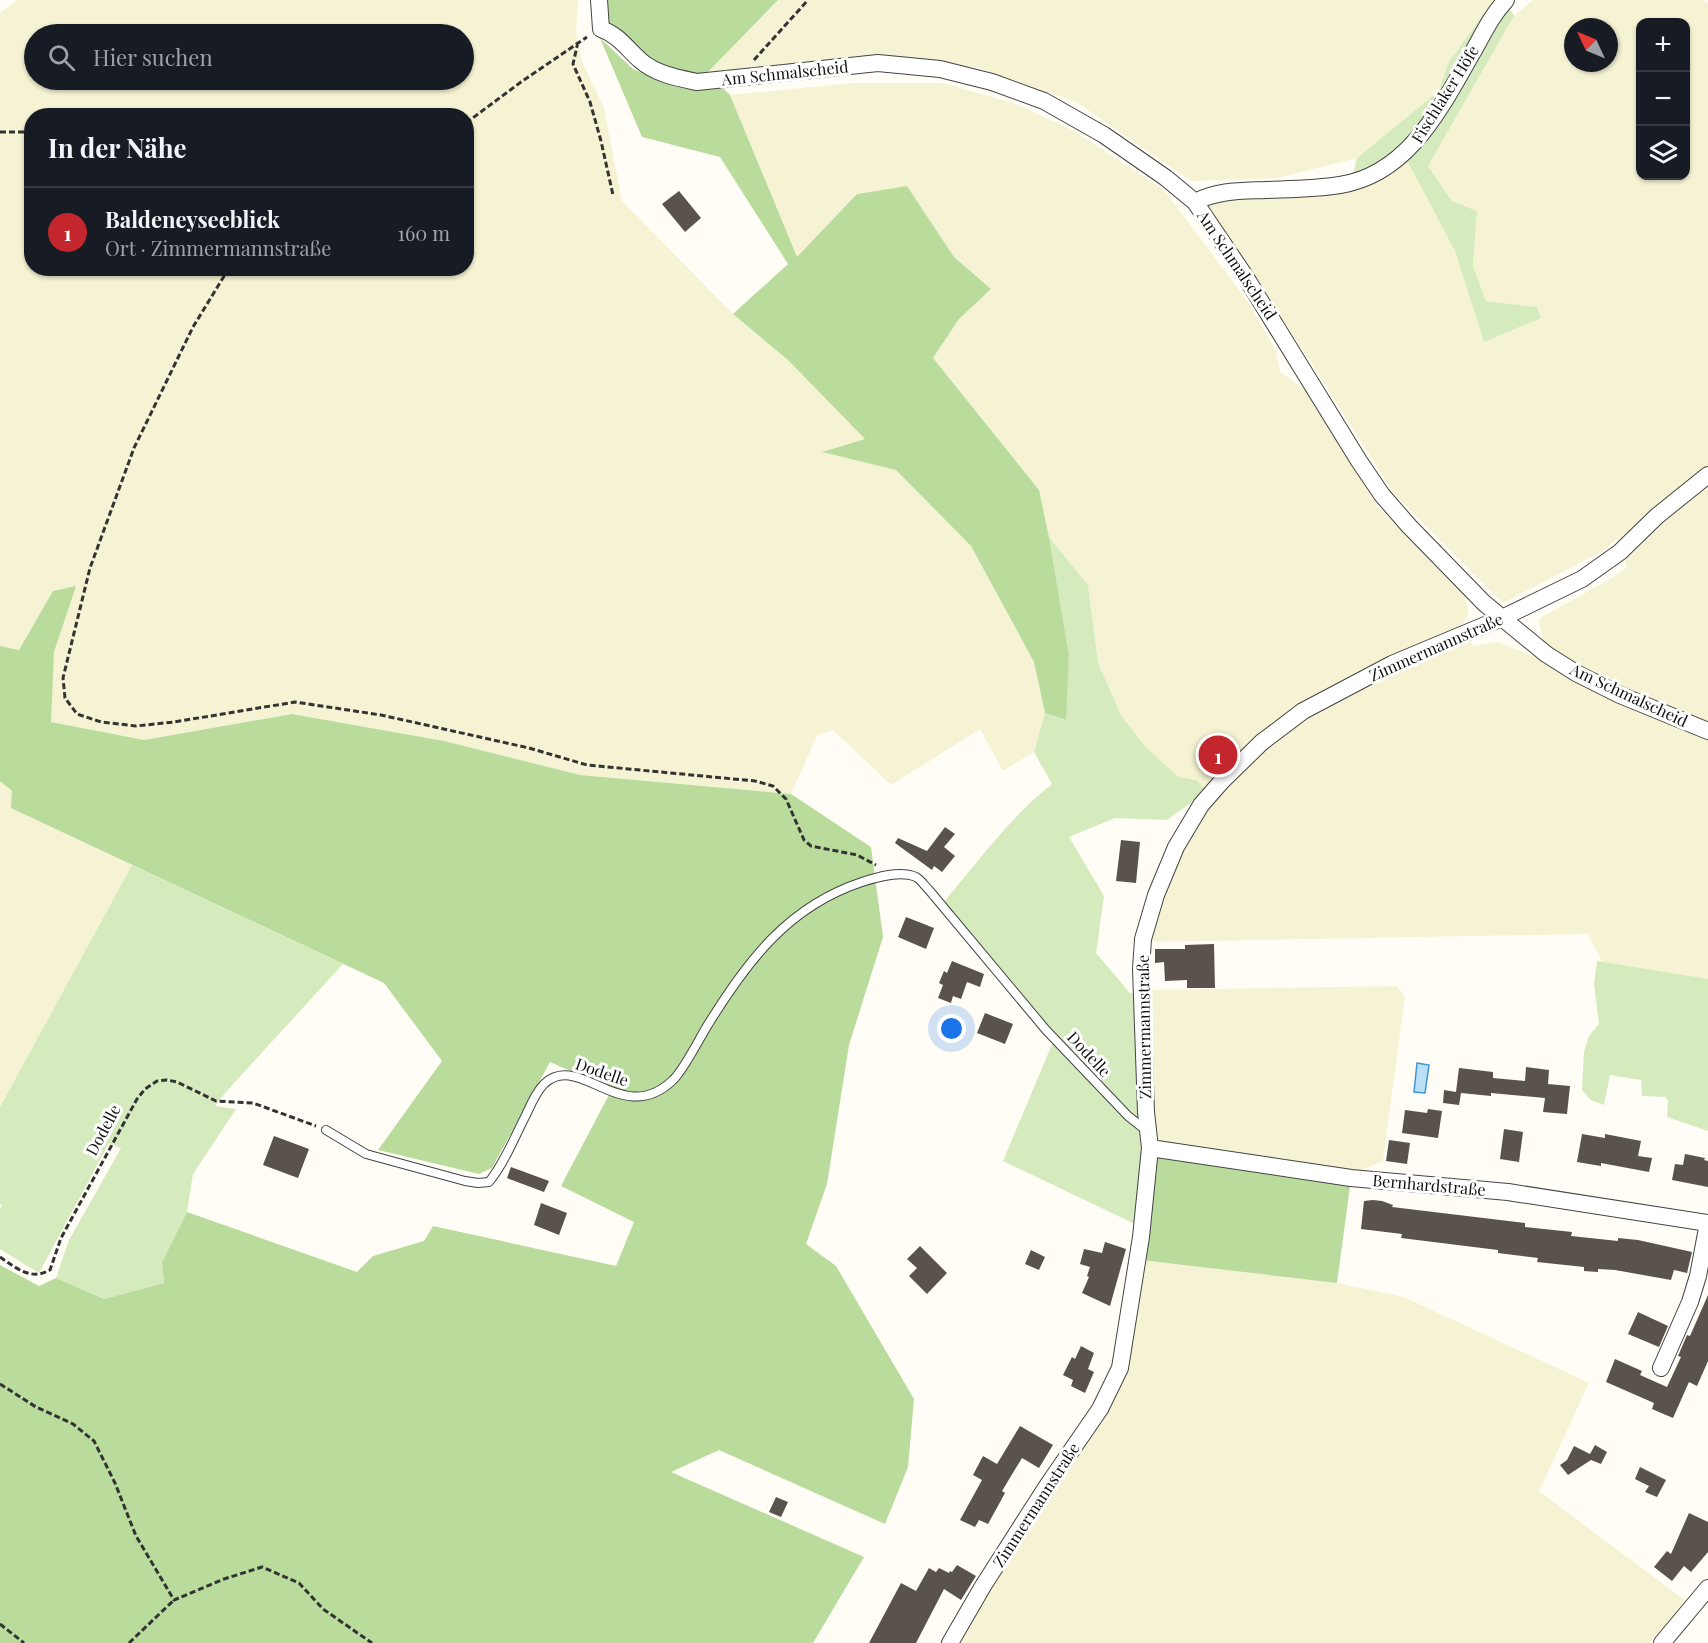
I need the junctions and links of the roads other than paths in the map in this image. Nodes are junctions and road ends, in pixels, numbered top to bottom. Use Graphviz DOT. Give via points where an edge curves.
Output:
graph roads {
  1 [pos="599,0"];
  2 [pos="1506,0"];
  3 [pos="1195,202"];
  4 [pos="1708,475"];
  5 [pos="1502,618"];
  6 [pos="1708,731"];
  7 [pos="326,1130"];
  8 [pos="1149,1139"];
  9 [pos="1708,1223"];
  10 [pos="1661,1368"];
  11 [pos="1708,1588"];
  12 [pos="950,1643"];
  13 [pos="1662,1643"];
  1 -- 3 [label="street, Am Schmalscheid" via="601,29 613,33 643,62 670,76 697,82 878,63 940,69 1044,101 1104,135"];
  2 -- 3 [label="street, Fischlaker Höfe" via="1422,135 1387,166 1343,184 1220,192"];
  3 -- 5 [label="street, Am Schmalscheid" via="1382,495"];
  4 -- 5 [label="street, Zimmermannstraße" via="1620,552 1582,579"];
  5 -- 6 [label="street, Am Schmalscheid" via="1576,673"];
  5 -- 8 [label="street, Zimmermannstraße" via="1392,664 1303,711 1250,753 1201,805 1176,846 1143,939"];
  7 -- 8 [label="lane, Dodelle" via="366,1154 465,1181 489,1182 545,1083 562,1074 577,1076 616,1095 637,1098 656,1093 674,1080 727,995 783,927 806,908 854,885 895,875 916,877 929,890 1046,1030"];
  8 -- 9 [label="street, Bernhardstraße" via="1351,1178 1508,1192"];
  8 -- 12 [label="street, Zimmermannstraße" via="1141,1237 1120,1368 1100,1409 1047,1486"];
  9 -- 10 [label="street, Bernhardstraße" via="1690,1302"];
  11 -- 13 [label="street"];
}
